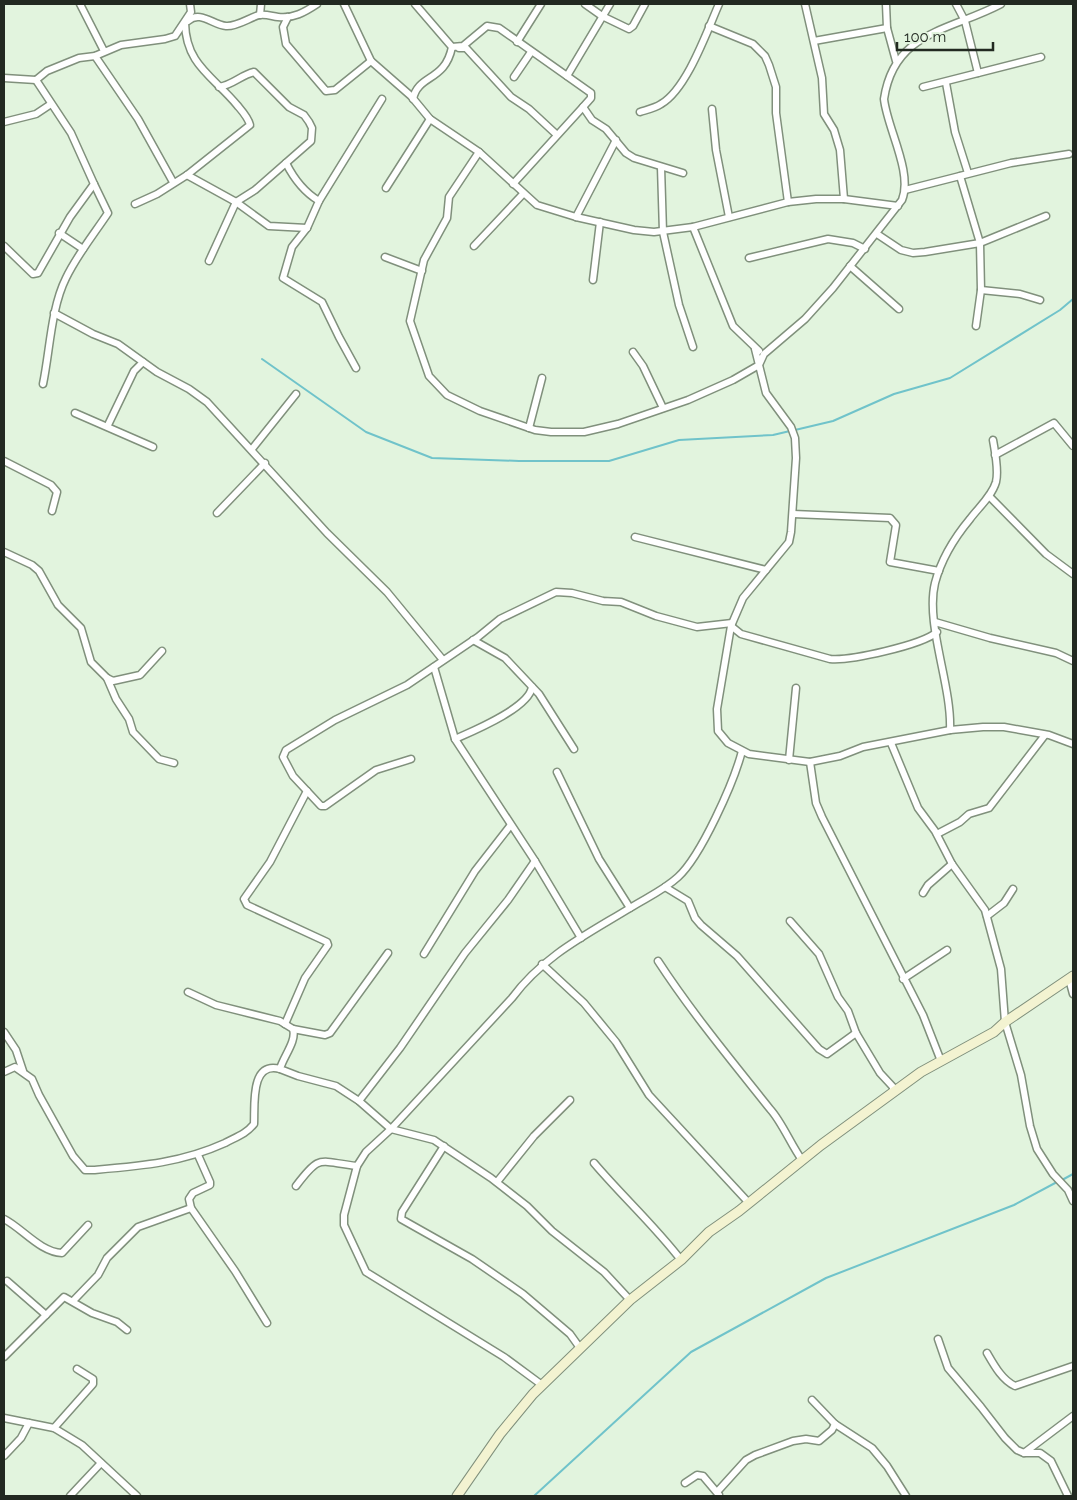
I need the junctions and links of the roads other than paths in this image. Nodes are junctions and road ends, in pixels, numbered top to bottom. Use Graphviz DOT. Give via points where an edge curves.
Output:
graph roads {
  1 [pos="80,4"];
  2 [pos="190,4"];
  3 [pos="260,4"];
  4 [pos="317,4"];
  5 [pos="344,4"];
  6 [pos="415,4"];
  7 [pos="541,4"];
  8 [pos="585,4"];
  9 [pos="610,4"];
  10 [pos="645,4"];
  11 [pos="718,4"];
  12 [pos="805,4"];
  13 [pos="886,4"];
  14 [pos="956,4"];
  15 [pos="1000,4"];
  16 [pos="260,15"];
  17 [pos="602,16"];
  18 [pos="288,17"];
  19 [pos="965,21"];
  20 [pos="185,23"];
  21 [pos="709,26"];
  22 [pos="887,28"];
  23 [pos="814,41"];
  24 [pos="517,42"];
  25 [pos="454,47"];
  26 [pos="104,51"];
  27 [pos="531,52"];
  28 [pos="95,56"];
  29 [pos="1041,57"];
  30 [pos="371,61"];
  31 [pos="896,61"];
  32 [pos="978,72"];
  33 [pos="567,76"];
  34 [pos="5,77"];
  35 [pos="514,77"];
  36 [pos="36,80"];
  37 [pos="946,83"];
  38 [pos="219,87"];
  39 [pos="923,87"];
  40 [pos="382,99"];
  41 [pos="413,99"];
  42 [pos="51,104"];
  43 [pos="583,107"];
  44 [pos="712,109"];
  45 [pos="640,112"];
  46 [pos="430,120"];
  47 [pos="4,122"];
  48 [pos="557,135"];
  49 [pos="616,140"];
  50 [pos="479,152"];
  51 [pos="1070,154"];
  52 [pos="286,163"];
  53 [pos="661,167"];
  54 [pos="683,174"];
  55 [pos="968,174"];
  56 [pos="187,175"];
  57 [pos="960,176"];
  58 [pos="174,182"];
  59 [pos="94,184"];
  60 [pos="513,184"];
  61 [pos="386,188"];
  62 [pos="905,190"];
  63 [pos="524,194"];
  64 [pos="844,198"];
  65 [pos="236,202"];
  66 [pos="319,202"];
  67 [pos="788,202"];
  68 [pos="135,204"];
  69 [pos="898,206"];
  70 [pos="1046,216"];
  71 [pos="576,217"];
  72 [pos="729,217"];
  73 [pos="600,222"];
  74 [pos="307,228"];
  75 [pos="693,228"];
  76 [pos="663,232"];
  77 [pos="59,233"];
  78 [pos="877,234"];
  79 [pos="980,243"];
  80 [pos="4,246"];
  81 [pos="474,246"];
  82 [pos="83,249"];
  83 [pos="865,249"];
  84 [pos="385,257"];
  85 [pos="749,258"];
  86 [pos="209,261"];
  87 [pos="850,266"];
  88 [pos="422,271"];
  89 [pos="593,280"];
  90 [pos="981,290"];
  91 [pos="1040,300"];
  92 [pos="899,309"];
  93 [pos="54,313"];
  94 [pos="976,326"];
  95 [pos="693,347"];
  96 [pos="755,349"];
  97 [pos="633,352"];
  98 [pos="764,354"];
  99 [pos="143,362"];
  100 [pos="759,365"];
  101 [pos="356,368"];
  102 [pos="542,378"];
  103 [pos="43,384"];
  104 [pos="296,394"];
  105 [pos="663,408"];
  106 [pos="75,413"];
  107 [pos="108,425"];
  108 [pos="529,428"];
  109 [pos="992,440"];
  110 [pos="1073,446"];
  111 [pos="153,447"];
  112 [pos="252,449"];
  113 [pos="995,455"];
  114 [pos="4,461"];
  115 [pos="265,463"];
  116 [pos="989,496"];
  117 [pos="52,510"];
  118 [pos="217,513"];
  119 [pos="793,514"];
  120 [pos="635,537"];
  121 [pos="4,552"];
  122 [pos="766,570"];
  123 [pos="939,571"];
  124 [pos="1073,574"];
  125 [pos="935,622"];
  126 [pos="731,624"];
  127 [pos="937,632"];
  128 [pos="473,640"];
  129 [pos="162,651"];
  130 [pos="444,660"];
  131 [pos="1073,661"];
  132 [pos="434,667"];
  133 [pos="107,678"];
  134 [pos="532,687"];
  135 [pos="796,688"];
  136 [pos="950,730"];
  137 [pos="1045,735"];
  138 [pos="455,739"];
  139 [pos="892,743"];
  140 [pos="1073,744"];
  141 [pos="574,749"];
  142 [pos="742,751"];
  143 [pos="410,758"];
  144 [pos="789,760"];
  145 [pos="810,762"];
  146 [pos="174,763"];
  147 [pos="557,772"];
  148 [pos="307,791"];
  149 [pos="510,826"];
  150 [pos="937,834"];
  151 [pos="535,861"];
  152 [pos="952,864"];
  153 [pos="665,888"];
  154 [pos="1013,889"];
  155 [pos="922,893"];
  156 [pos="630,908"];
  157 [pos="987,916"];
  158 [pos="790,921"];
  159 [pos="581,938"];
  160 [pos="947,950"];
  161 [pos="388,953"];
  162 [pos="424,954"];
  163 [pos="658,960"];
  164 [pos="542,964"];
  165 [pos="1071,978"];
  166 [pos="903,979"];
  167 [pos="188,992"];
  168 [pos="1073,994"];
  169 [pos="1006,1022"];
  170 [pos="285,1024"];
  171 [pos="293,1029"];
  172 [pos="4,1032"];
  173 [pos="856,1033"];
  174 [pos="940,1061"];
  175 [pos="280,1069"];
  176 [pos="23,1071"];
  177 [pos="4,1072"];
  178 [pos="893,1092"];
  179 [pos="570,1100"];
  180 [pos="359,1101"];
  181 [pos="391,1129"];
  182 [pos="444,1146"];
  183 [pos="198,1155"];
  184 [pos="802,1160"];
  185 [pos="594,1163"];
  186 [pos="357,1166"];
  187 [pos="497,1182"];
  188 [pos="296,1186"];
  189 [pos="748,1202"];
  190 [pos="1073,1202"];
  191 [pos="190,1208"];
  192 [pos="4,1219"];
  193 [pos="88,1225"];
  194 [pos="681,1260"];
  195 [pos="8,1281"];
  196 [pos="630,1300"];
  197 [pos="73,1301"];
  198 [pos="46,1315"];
  199 [pos="267,1323"];
  200 [pos="127,1330"];
  201 [pos="938,1338"];
  202 [pos="580,1348"];
  203 [pos="987,1353"];
  204 [pos="4,1357"];
  205 [pos="1073,1366"];
  206 [pos="77,1370"];
  207 [pos="542,1385"];
  208 [pos="812,1400"];
  209 [pos="1073,1416"];
  210 [pos="4,1418"];
  211 [pos="29,1423"];
  212 [pos="835,1424"];
  213 [pos="54,1428"];
  214 [pos="1024,1453"];
  215 [pos="4,1456"];
  216 [pos="102,1463"];
  217 [pos="685,1483"];
  218 [pos="719,1494"];
  219 [pos="70,1496"];
  220 [pos="136,1496"];
  221 [pos="457,1496"];
  222 [pos="906,1496"];
  223 [pos="1068,1496"];
  1 -- 26 [label="street"];
  2 -- 20 [label="street" via="192,12"];
  3 -- 16 [label="street"];
  4 -- 18 [label="street"];
  5 -- 30 [label="street"];
  6 -- 25 [label="street"];
  7 -- 24 [label="street"];
  8 -- 17 [label="street"];
  9 -- 17 [label="street"];
  10 -- 17 [label="street" via="630,29"];
  11 -- 21 [label="street"];
  12 -- 23 [label="street"];
  13 -- 22 [label="street"];
  14 -- 19 [label="street"];
  15 -- 19 [label="street"];
  16 -- 18 [label="street"];
  16 -- 20 [label="street" via="230,26 220,26 199,16"];
  17 -- 33 [label="street"];
  18 -- 30 [label="street" via="283,26 286,44 326,91 335,90"];
  19 -- 31 [label="street" via="931,33"];
  19 -- 32 [label="street"];
  20 -- 26 [label="street" via="180,32 165,40 121,45"];
  20 -- 38 [label="street" via="189,52"];
  21 -- 45 [label="street" via="685,77 670,97 662,104"];
  21 -- 67 [label="street" via="753,44 765,56 776,87 776,112"];
  22 -- 23 [label="street"];
  22 -- 31 [label="street"];
  23 -- 64 [label="street" via="823,87 824,114 834,130 842,162"];
  24 -- 25 [label="street" via="490,25 463,46"];
  24 -- 27 [label="street"];
  25 -- 41 [label="street" via="446,66 415,89"];
  25 -- 48 [label="street" via="466,48 511,98 529,109"];
  26 -- 28 [label="street"];
  27 -- 33 [label="street"];
  27 -- 35 [label="street"];
  28 -- 36 [label="street" via="63,63"];
  28 -- 58 [label="street" via="143,127"];
  29 -- 32 [label="street"];
  30 -- 41 [label="street"];
  31 -- 62 [label="street" via="884,99"];
  32 -- 37 [label="street"];
  33 -- 43 [label="street" via="591,93"];
  34 -- 36 [label="street"];
  36 -- 42 [label="street"];
  37 -- 39 [label="street"];
  37 -- 55 [label="street" via="955,132"];
  38 -- 52 [label="street" via="230,86 254,72 310,122 311,141"];
  38 -- 56 [label="street" via="237,105 250,125"];
  40 -- 66 [label="street"];
  41 -- 46 [label="street"];
  42 -- 47 [label="street" via="36,114"];
  42 -- 59 [label="street" via="71,132"];
  43 -- 48 [label="street"];
  43 -- 49 [label="street" via="592,120"];
  44 -- 72 [label="street"];
  46 -- 50 [label="street"];
  46 -- 61 [label="street"];
  48 -- 60 [label="street"];
  49 -- 53 [label="street" via="634,158"];
  49 -- 71 [label="street"];
  50 -- 60 [label="street"];
  50 -- 88 [label="street" via="450,197 447,218 428,250"];
  51 -- 55 [label="street" via="1011,163"];
  52 -- 65 [label="street"];
  52 -- 66 [label="street" via="293,177"];
  53 -- 54 [label="street"];
  53 -- 76 [label="street"];
  55 -- 57 [label="street"];
  56 -- 58 [label="street"];
  56 -- 65 [label="street"];
  57 -- 62 [label="street"];
  57 -- 79 [label="street"];
  58 -- 68 [label="street"];
  59 -- 77 [label="street"];
  59 -- 82 [label="street" via="108,213"];
  60 -- 63 [label="street"];
  62 -- 69 [label="street"];
  63 -- 71 [label="street" via="537,205"];
  63 -- 81 [label="street"];
  64 -- 67 [label="street"];
  64 -- 69 [label="street"];
  65 -- 74 [label="street" via="269,226"];
  65 -- 86 [label="street"];
  66 -- 74 [label="street"];
  67 -- 72 [label="street"];
  69 -- 78 [label="street"];
  70 -- 79 [label="street"];
  71 -- 73 [label="street"];
  72 -- 75 [label="street"];
  73 -- 76 [label="street" via="634,230"];
  73 -- 89 [label="street"];
  74 -- 101 [label="street" via="292,247 283,278 322,302"];
  75 -- 76 [label="street"];
  75 -- 96 [label="street" via="733,326"];
  76 -- 95 [label="street" via="679,305"];
  77 -- 80 [label="street" via="41,269 33,274"];
  77 -- 82 [label="street"];
  78 -- 79 [label="street" via="890,244 913,253"];
  78 -- 83 [label="street"];
  79 -- 90 [label="street"];
  82 -- 93 [label="street" via="65,278"];
  83 -- 85 [label="street" via="853,243 828,239"];
  83 -- 87 [label="street"];
  84 -- 88 [label="street"];
  87 -- 92 [label="street"];
  87 -- 98 [label="street" via="805,319"];
  88 -- 108 [label="street" via="410,321 429,376 453,399"];
  90 -- 91 [label="street" via="1026,295"];
  90 -- 94 [label="street"];
  93 -- 99 [label="street" via="118,344"];
  93 -- 103 [label="street"];
  96 -- 98 [label="street"];
  96 -- 100 [label="street"];
  97 -- 105 [label="street"];
  98 -- 100 [label="street"];
  99 -- 107 [label="street" via="134,371"];
  99 -- 112 [label="street" via="207,402"];
  100 -- 105 [label="street" via="733,380"];
  100 -- 119 [label="street" via="766,393 791,427 795,438"];
  102 -- 108 [label="street"];
  104 -- 112 [label="street"];
  105 -- 108 [label="street" via="584,432"];
  106 -- 107 [label="street"];
  107 -- 111 [label="street"];
  109 -- 113 [label="street"];
  110 -- 113 [label="street" via="1054,422"];
  112 -- 115 [label="street"];
  113 -- 116 [label="street" via="996,482"];
  114 -- 117 [label="street" via="51,485 57,492"];
  115 -- 118 [label="street"];
  115 -- 130 [label="street" via="387,592"];
  116 -- 123 [label="street" via="954,541"];
  116 -- 124 [label="street" via="1046,554"];
  119 -- 122 [label="street" via="789,542"];
  119 -- 123 [label="street" via="890,518 896,525 890,562"];
  120 -- 122 [label="street"];
  121 -- 133 [label="street" via="39,571 58,605 81,628 91,662"];
  122 -- 126 [label="street" via="743,598"];
  123 -- 125 [label="street" via="935,584"];
  125 -- 127 [label="street"];
  125 -- 131 [label="street" via="1056,652"];
  126 -- 127 [label="street" via="741,634 844,660 914,643"];
  126 -- 128 [label="street" via="697,627 621,602 563,591 507,614"];
  126 -- 142 [label="street" via="716,724 724,740"];
  127 -- 136 [label="street" via="949,698"];
  128 -- 130 [label="street"];
  128 -- 134 [label="street" via="505,658"];
  129 -- 133 [label="street" via="140,675 113,681"];
  130 -- 132 [label="street"];
  132 -- 138 [label="street"];
  132 -- 148 [label="street" via="286,750 283,757"];
  133 -- 146 [label="street" via="133,732 159,759"];
  134 -- 138 [label="street" via="525,699 495,720"];
  134 -- 141 [label="street"];
  135 -- 144 [label="street"];
  136 -- 137 [label="street" via="1004,727"];
  136 -- 139 [label="street"];
  137 -- 140 [label="street"];
  137 -- 150 [label="street" via="989,808 969,814"];
  138 -- 149 [label="street"];
  139 -- 145 [label="street" via="863,747"];
  139 -- 150 [label="street" via="916,804"];
  142 -- 144 [label="street"];
  142 -- 153 [label="street" via="724,800 694,857 679,877"];
  143 -- 148 [label="street" via="376,770 325,806 321,806"];
  144 -- 145 [label="street"];
  145 -- 166 [label="street" via="816,802 822,817"];
  147 -- 156 [label="street" via="599,859"];
  148 -- 170 [label="street" via="270,862 244,899 247,906 328,945 304,978"];
  149 -- 151 [label="street"];
  149 -- 162 [label="street" via="475,871"];
  150 -- 152 [label="street"];
  151 -- 159 [label="street"];
  151 -- 180 [label="street"];
  152 -- 155 [label="street"];
  152 -- 157 [label="street" via="977,896"];
  153 -- 156 [label="street"];
  153 -- 173 [label="street" via="688,901 701,925 737,956 819,1049 827,1054"];
  154 -- 157 [label="street" via="1004,903"];
  156 -- 159 [label="street"];
  157 -- 169 [label="street" via="1001,969"];
  158 -- 173 [label="street" via="819,954"];
  159 -- 164 [label="street"];
  160 -- 166 [label="street"];
  161 -- 171 [label="street" via="330,1033 324,1035"];
  163 -- 184 [label="street" via="693,1013 772,1110"];
  164 -- 181 [label="street"];
  164 -- 189 [label="street" via="584,1003 616,1042 649,1096"];
  165 -- 168 [label="street"];
  165 -- 169 [label="street"];
  166 -- 174 [label="street" via="923,1015"];
  167 -- 170 [label="street" via="216,1005"];
  169 -- 174 [label="street" via="994,1032"];
  169 -- 190 [label="street" via="1038,1149"];
  170 -- 171 [label="street"];
  171 -- 175 [label="street" via="294,1037"];
  172 -- 176 [label="street" via="16,1050"];
  173 -- 178 [label="street" via="880,1073 893,1087"];
  174 -- 178 [label="street"];
  175 -- 180 [label="street" via="336,1086"];
  175 -- 183 [label="street" via="272,1067 257,1080 254,1124 250,1129"];
  176 -- 177 [label="street" via="15,1067"];
  176 -- 183 [label="street" via="32,1079 73,1156 85,1170 144,1166"];
  178 -- 184 [label="street"];
  179 -- 187 [label="street" via="534,1136"];
  180 -- 181 [label="street"];
  181 -- 182 [label="street" via="428,1138"];
  181 -- 186 [label="street" via="366,1152"];
  182 -- 187 [label="street"];
  182 -- 202 [label="street" via="402,1212 401,1219 512,1285 570,1334"];
  183 -- 191 [label="street" via="210,1185 193,1193 189,1199"];
  184 -- 189 [label="street"];
  185 -- 194 [label="street" via="653,1225"];
  186 -- 188 [label="street" via="320,1161 312,1164"];
  186 -- 207 [label="street" via="344,1226 366,1272 504,1357"];
  187 -- 196 [label="street" via="571,1248 604,1272"];
  189 -- 194 [label="street" via="709,1232"];
  191 -- 197 [label="street" via="138,1227 107,1258 98,1275"];
  191 -- 199 [label="street"];
  192 -- 193 [label="street" via="18,1225 55,1253 62,1253"];
  194 -- 196 [label="street"];
  195 -- 198 [label="street"];
  196 -- 202 [label="street"];
  197 -- 198 [label="street" via="61,1298"];
  197 -- 200 [label="street"];
  198 -- 204 [label="street"];
  201 -- 214 [label="street" via="948,1368 1005,1438"];
  202 -- 207 [label="street"];
  203 -- 205 [label="street" via="1009,1383 1015,1386"];
  206 -- 213 [label="street" via="89,1375 92,1384"];
  207 -- 221 [label="street" via="500,1434"];
  208 -- 212 [label="street"];
  209 -- 214 [label="street"];
  210 -- 211 [label="street"];
  211 -- 213 [label="street"];
  211 -- 215 [label="street" via="21,1438"];
  212 -- 218 [label="street" via="819,1441 793,1441 746,1460"];
  212 -- 222 [label="street" via="872,1448"];
  213 -- 216 [label="street" via="82,1445"];
  214 -- 223 [label="street" via="1040,1453 1051,1461"];
  216 -- 219 [label="street"];
  216 -- 220 [label="street"];
  217 -- 218 [label="street" via="697,1475 703,1476"];
}
